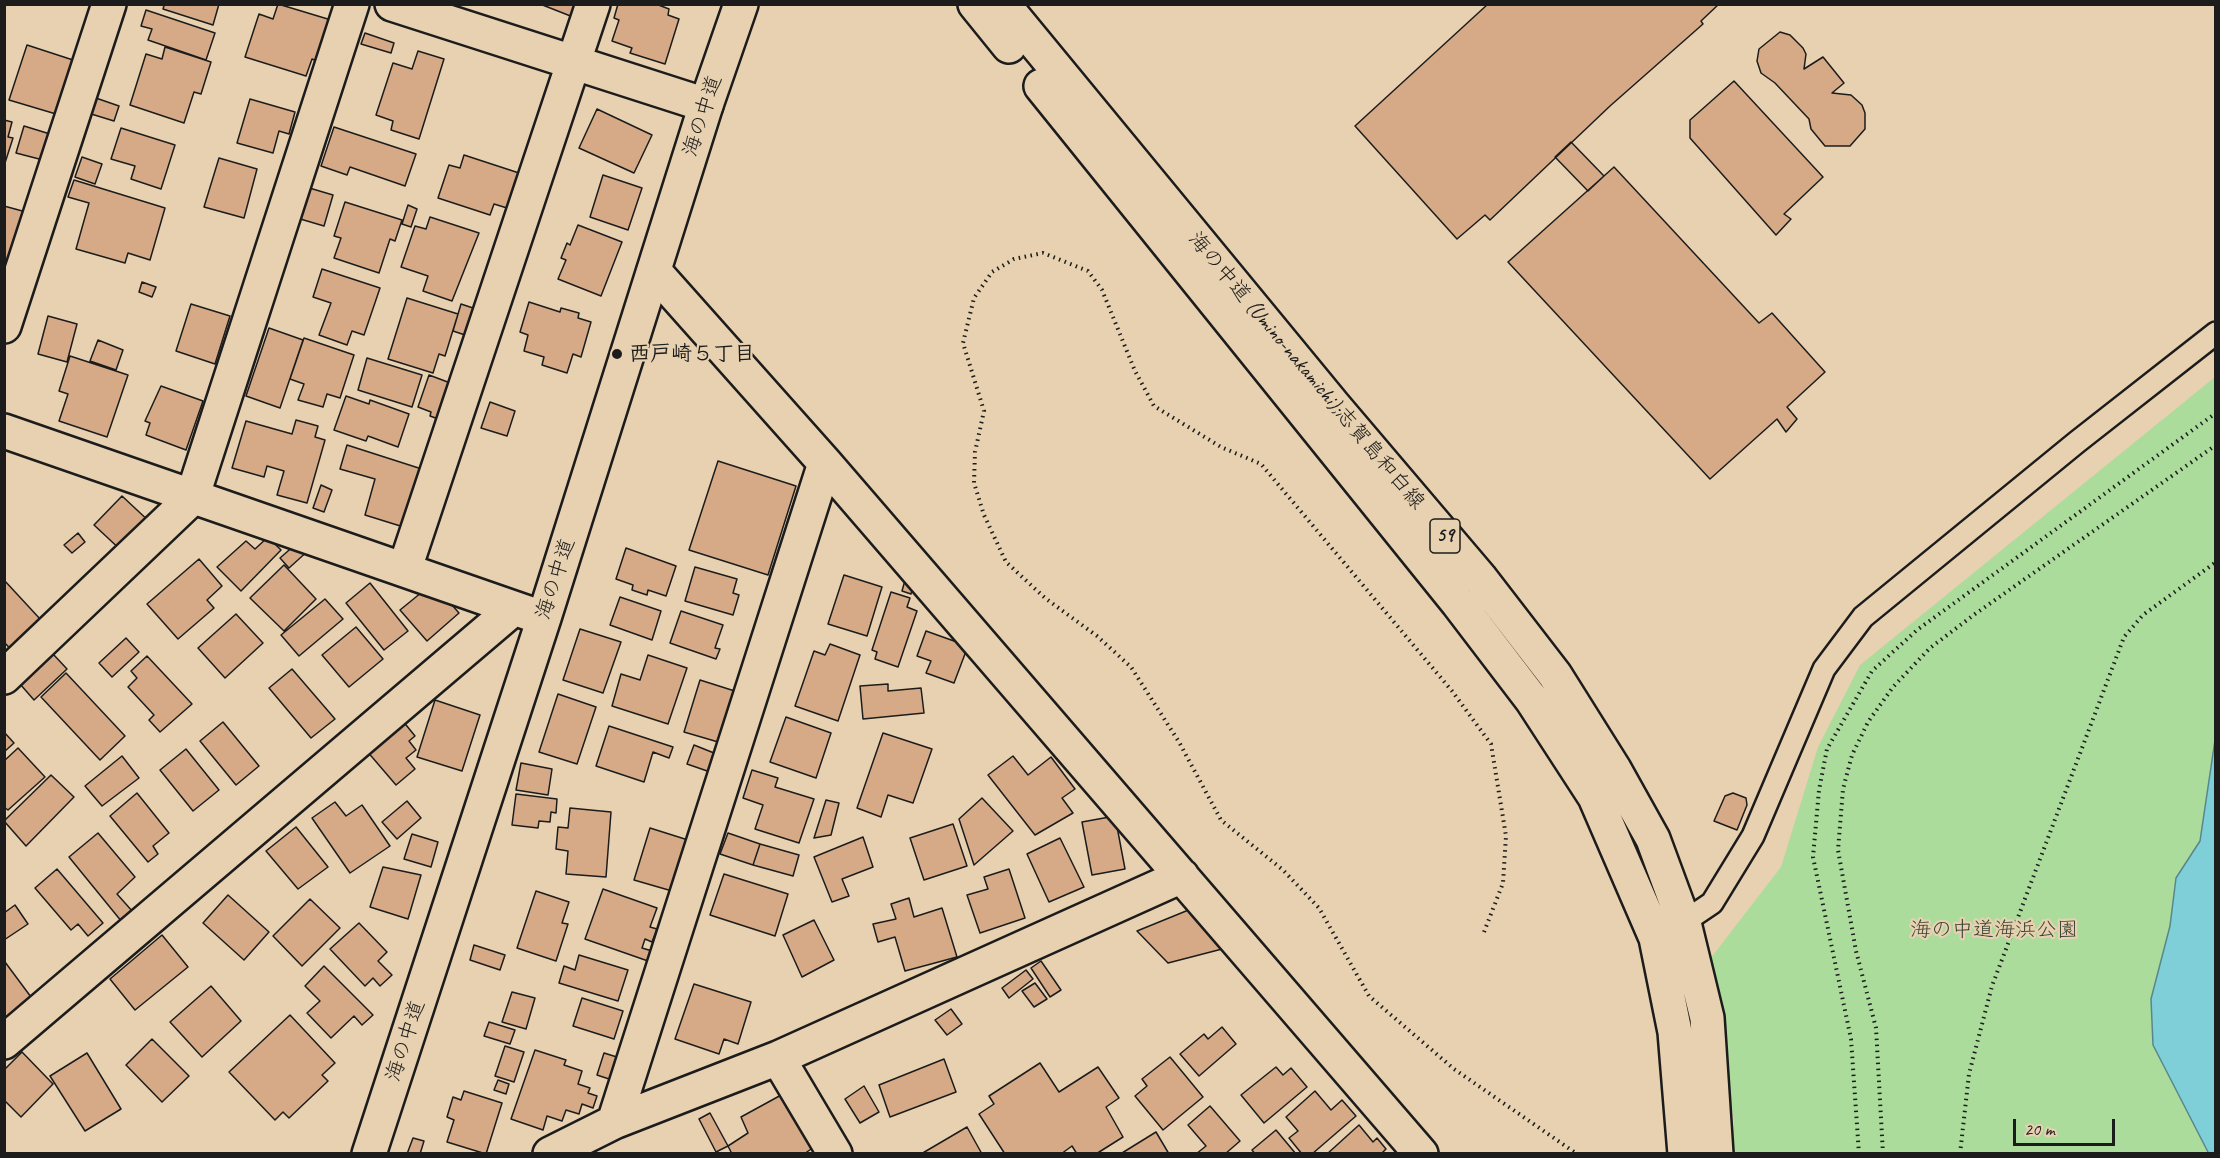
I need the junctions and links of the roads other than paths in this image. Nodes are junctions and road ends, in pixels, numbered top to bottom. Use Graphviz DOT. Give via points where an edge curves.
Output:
graph roads {
  1 [pos="108,4"];
  2 [pos="352,4"];
  3 [pos="392,4"];
  4 [pos="594,4"];
  5 [pos="741,4"];
  6 [pos="975,4"];
  7 [pos="1003,4"];
  8 [pos="575,62"];
  9 [pos="706,105"];
  10 [pos="654,271"];
  11 [pos="4,326"];
  12 [pos="2216,333"];
  13 [pos="4,431"];
  14 [pos="825,463"];
  15 [pos="192,498"];
  16 [pos="405,568"];
  17 [pos="513,609"];
  18 [pos="544,618"];
  19 [pos="4,677"];
  20 [pos="1182,876"];
  21 [pos="1670,930"];
  22 [pos="4,1042"];
  23 [pos="778,1058"];
  24 [pos="614,1122"];
  25 [pos="369,1154"];
  26 [pos="550,1154"];
  27 [pos="835,1154"];
  28 [pos="1421,1154"];
  29 [pos="1685,1154"];
  30 [pos="1716,1154"];
  1 -- 11 [label="street"];
  2 -- 15 [label="street"];
  3 -- 8 [label="street"];
  4 -- 8 [label="street"];
  5 -- 9 [label="street, 海の中道"];
  6 -- 21 [label="street, 海の中道 (Umino-nakamichi);志賀島和白線 / 59" via="1532,700 1595,797"];
  7 -- 21 [label="street, 海の中道 (Umino-nakamichi);志賀島和白線 / 59" via="1481,579 1555,675 1653,838"];
  8 -- 9 [label="street"];
  8 -- 16 [label="street"];
  9 -- 10 [label="street, 海の中道"];
  10 -- 14 [label="street"];
  10 -- 18 [label="street, 海の中道"];
  12 -- 21 [label="lane" via="1863,617 1824,669 1753,836 1712,903"];
  13 -- 15 [label="street"];
  14 -- 20 [label="street"];
  14 -- 24 [label="street"];
  15 -- 16 [label="street"];
  15 -- 19 [label="street"];
  16 -- 17 [label="street"];
  17 -- 18 [label="street"];
  17 -- 22 [label="street"];
  18 -- 25 [label="street, 海の中道"];
  20 -- 23 [label="street"];
  20 -- 28 [label="street"];
  21 -- 29 [label="street, 海の中道 (Umino-nakamichi);志賀島和白線 / 59"];
  21 -- 30 [label="street, 海の中道 (Umino-nakamichi);志賀島和白線 / 59" via="1707,1018"];
  23 -- 24 [label="street"];
  23 -- 27 [label="street"];
  24 -- 26 [label="street"];
}
